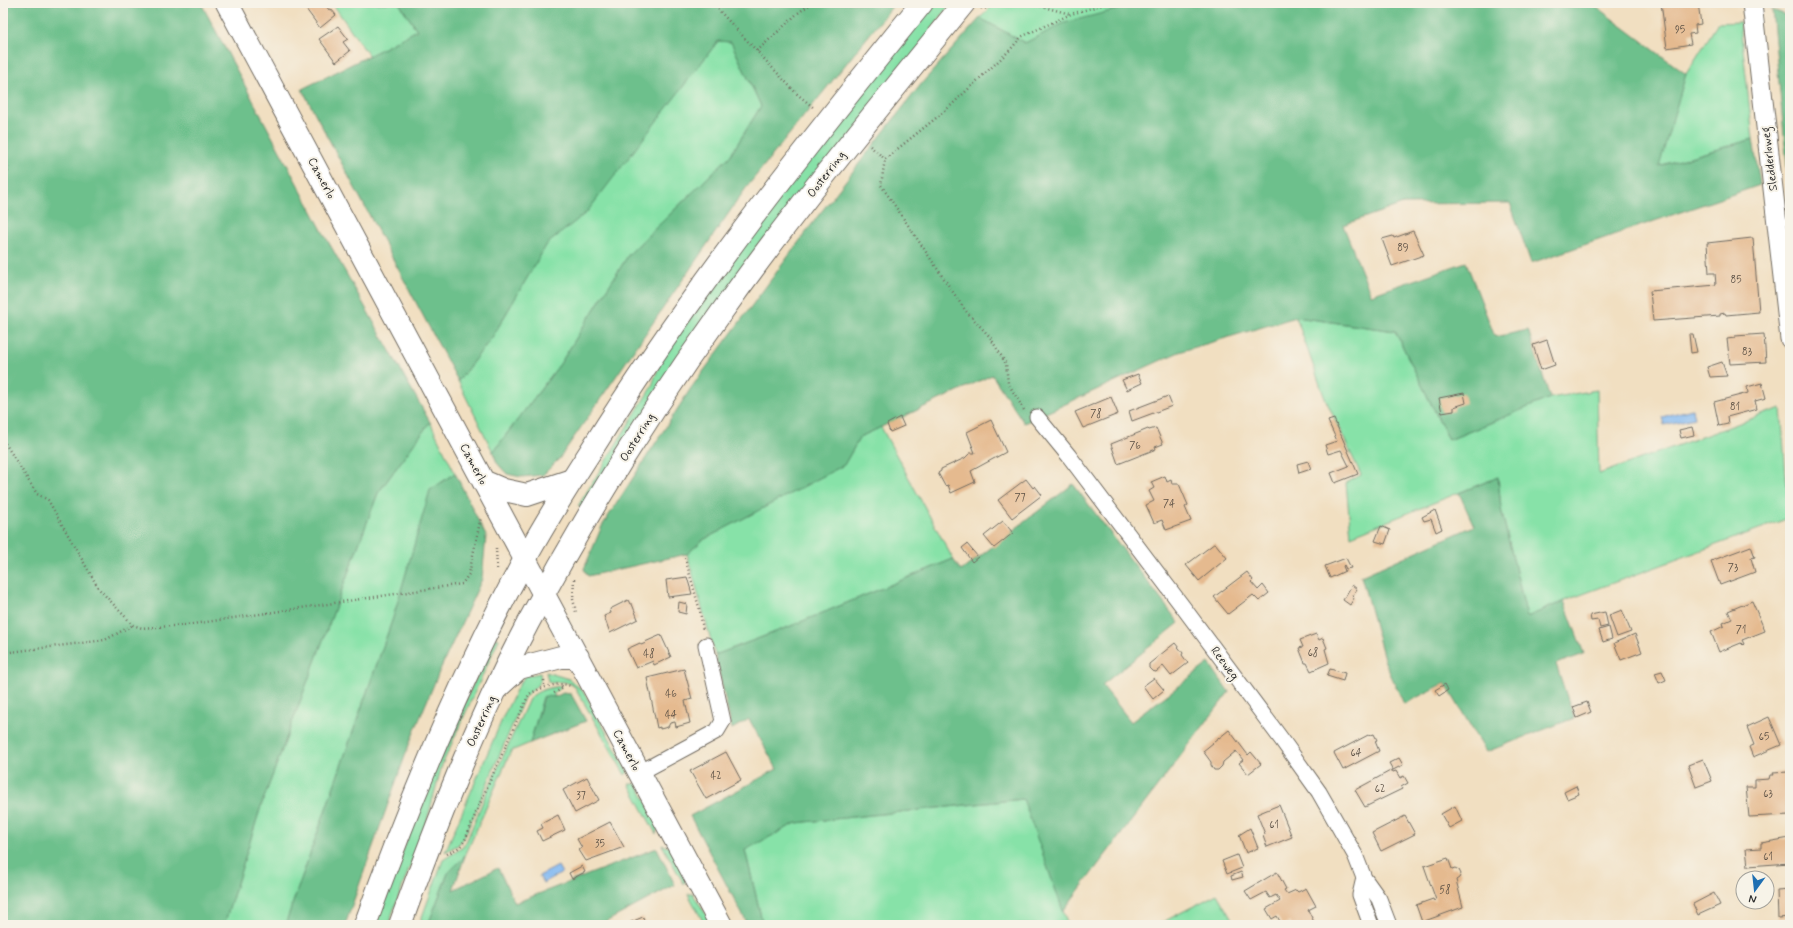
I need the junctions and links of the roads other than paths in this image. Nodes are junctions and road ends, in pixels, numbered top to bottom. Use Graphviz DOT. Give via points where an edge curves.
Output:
graph roads {
  1 [pos="227,3"];
  2 [pos="922,3"];
  3 [pos="1752,3"];
  4 [pos="974,7"];
  5 [pos="1790,339"];
  6 [pos="1037,417"];
  7 [pos="572,480"];
  8 [pos="482,481"];
  9 [pos="525,560"];
  10 [pos="543,595"];
  11 [pos="706,644"];
  12 [pos="578,657"];
  13 [pos="496,689"];
  14 [pos="639,773"];
  15 [pos="1364,878"];
  16 [pos="365,925"];
  17 [pos="400,925"];
  18 [pos="721,925"];
  19 [pos="1371,925"];
  20 [pos="1389,925"];
  1 -- 8 [label="main road, Camerlo"];
  2 -- 7 [label="main road" via="814,135 695,294 632,384"];
  3 -- 5 [label="street, Sledderloweg"];
  4 -- 10 [label="main road, Oosterring" via="840,156 722,312 667,391"];
  6 -- 15 [label="street, Reeweg" via="1074,462 1319,792 1355,855"];
  7 -- 8 [label="main road" via="527,495 504,490"];
  7 -- 9 [label="main road"];
  8 -- 9 [label="main road, Camerlo"];
  9 -- 10 [label="main road, Camerlo"];
  9 -- 16 [label="main road" via="461,685 409,807"];
  10 -- 12 [label="main road, Camerlo"];
  10 -- 13 [label="main road, Oosterring"];
  11 -- 14 [label="street" via="723,721 717,731"];
  12 -- 13 [label="main road" via="561,656 519,668"];
  12 -- 14 [label="main road, Camerlo"];
  13 -- 17 [label="main road, Oosterring" via="476,731"];
  14 -- 18 [label="main road, Camerlo"];
  15 -- 19 [label="street" via="1360,895"];
  15 -- 20 [label="street, Reeweg" via="1380,899"];
}
